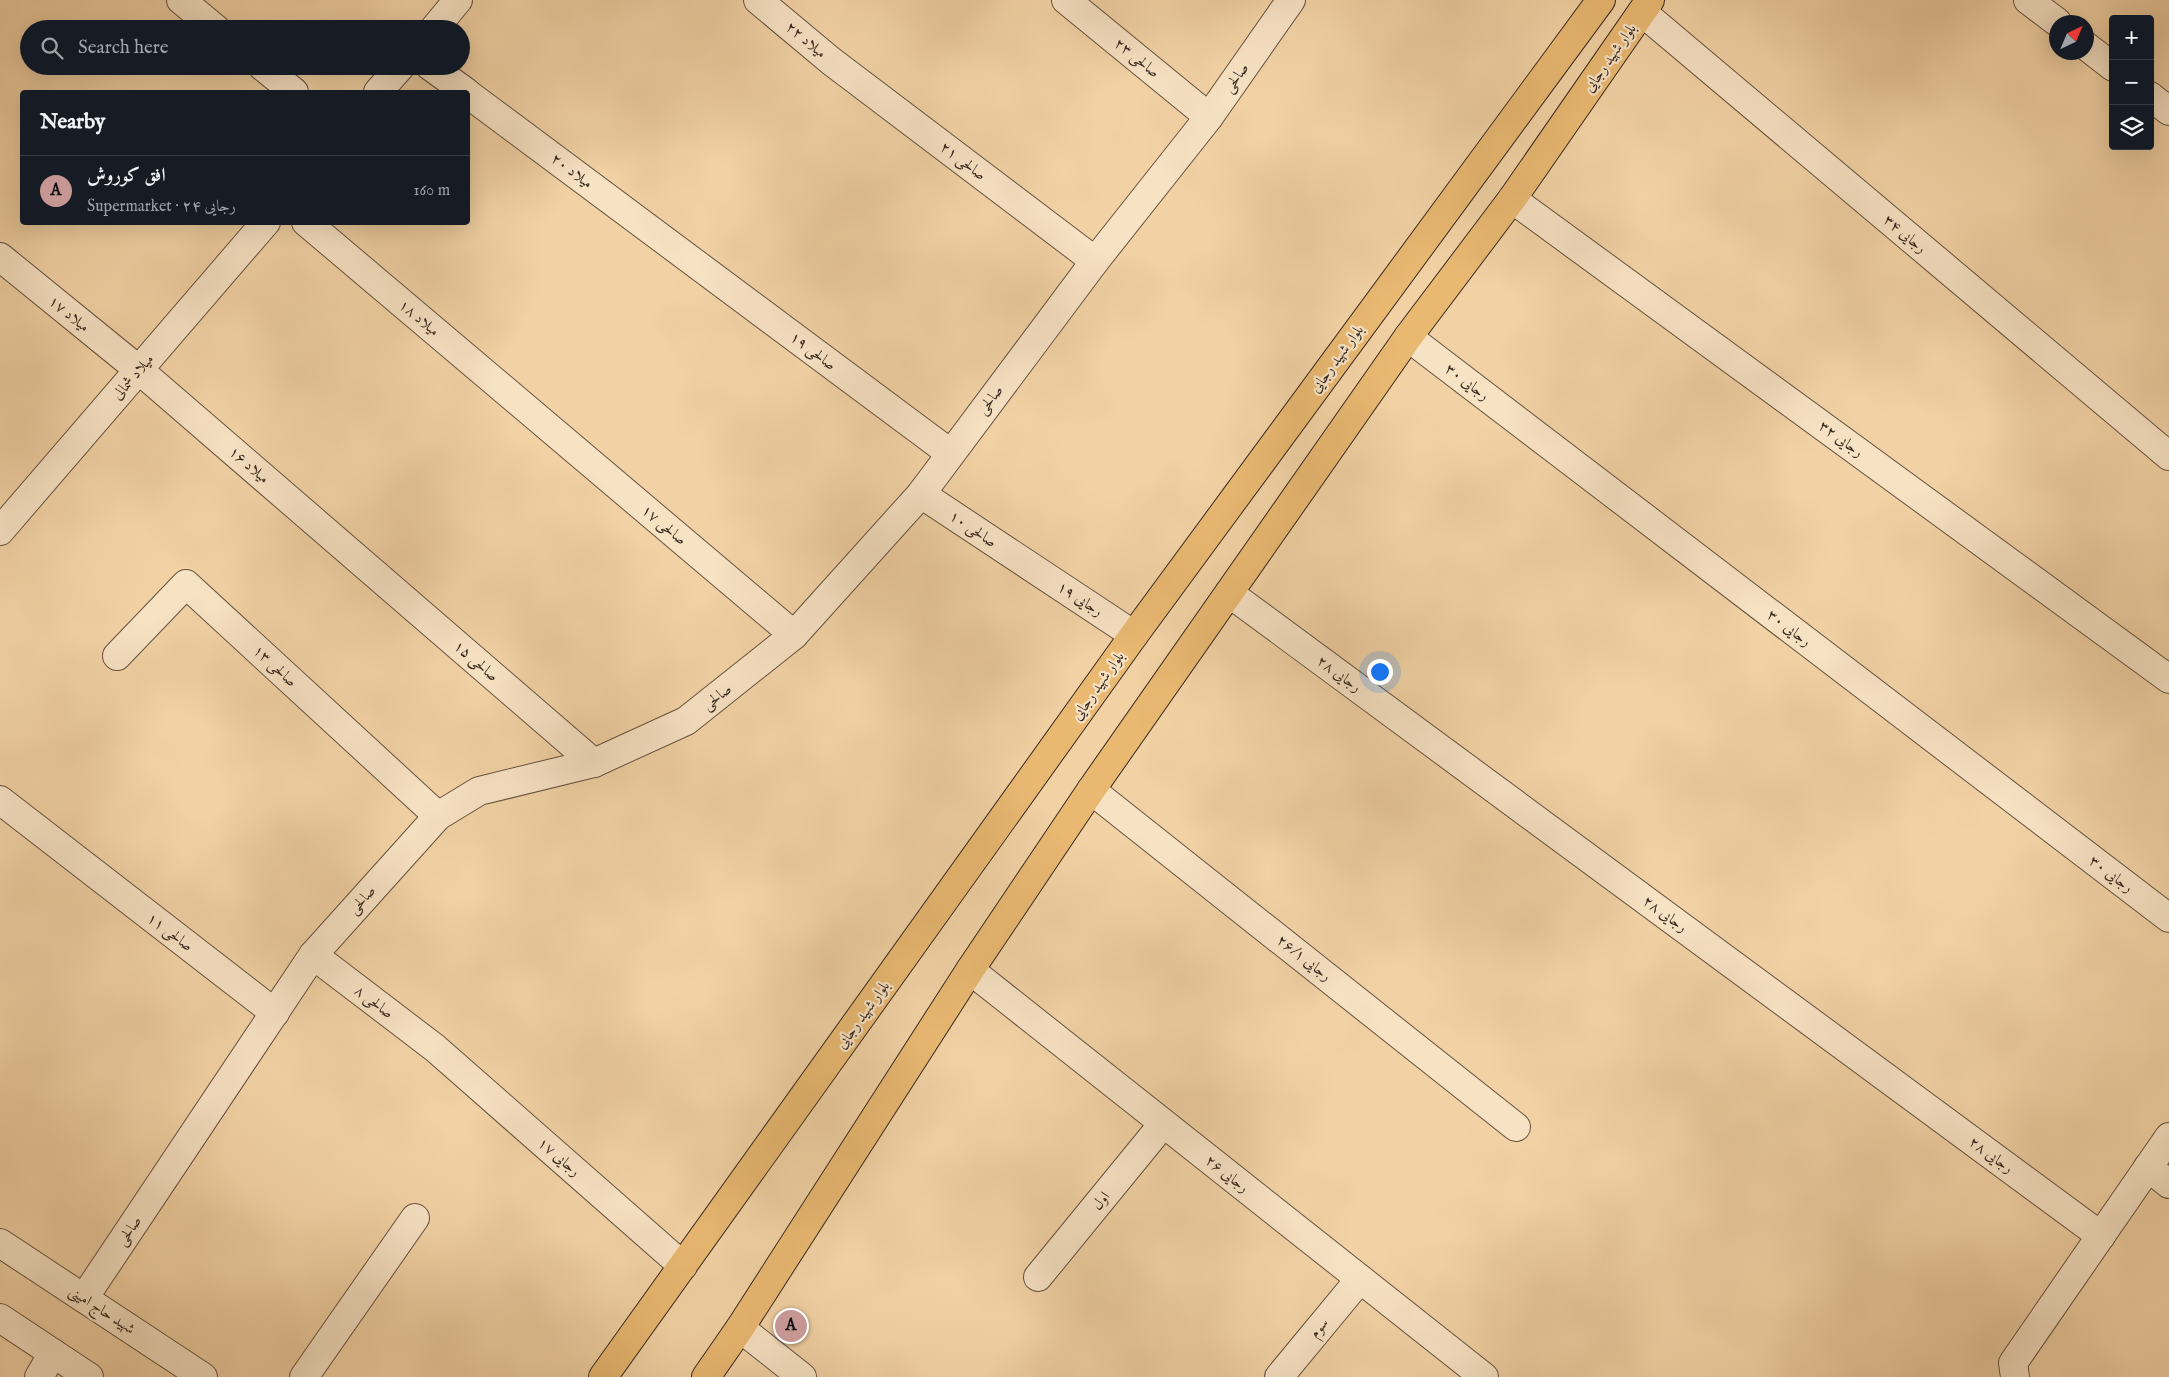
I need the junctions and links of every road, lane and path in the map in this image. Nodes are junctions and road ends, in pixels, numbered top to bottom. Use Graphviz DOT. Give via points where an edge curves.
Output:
graph roads {
  1 [pos="180,0"];
  2 [pos="458,0"];
  3 [pos="758,0"];
  4 [pos="1066,0"];
  5 [pos="1291,0"];
  6 [pos="1601,0"];
  7 [pos="2028,0"];
  8 [pos="1646,6"];
  9 [pos="2049,16"];
  10 [pos="205,20"];
  11 [pos="441,20"];
  12 [pos="2094,52"];
  13 [pos="831,60"];
  14 [pos="2109,64"];
  15 [pos="273,75"];
  16 [pos="393,75"];
  17 [pos="442,75"];
  18 [pos="292,90"];
  19 [pos="380,90"];
  20 [pos="463,90"];
  21 [pos="470,95"];
  22 [pos="2154,99"];
  23 [pos="2169,111"];
  24 [pos="1209,116"];
  25 [pos="1512,199"];
  26 [pos="263,225"];
  27 [pos="310,225"];
  28 [pos="676,249"];
  29 [pos="0,257"];
  30 [pos="1095,262"];
  31 [pos="1408,337"];
  32 [pos="139,370"];
  33 [pos="533,414"];
  34 [pos="950,453"];
  35 [pos="2169,456"];
  36 [pos="921,494"];
  37 [pos="0,531"];
  38 [pos="358,560"];
  39 [pos="1025,564"];
  40 [pos="1229,593"];
  41 [pos="794,635"];
  42 [pos="1134,635"];
  43 [pos="117,656"];
  44 [pos="2169,679"];
  45 [pos="594,763"];
  46 [pos="1092,790"];
  47 [pos="0,800"];
  48 [pos="438,816"];
  49 [pos="2169,918"];
  50 [pos="313,955"];
  51 [pos="970,970"];
  52 [pos="275,1013"];
  53 [pos="435,1048"];
  54 [pos="1164,1124"];
  55 [pos="1516,1127"];
  56 [pos="2169,1137"];
  57 [pos="2159,1175"];
  58 [pos="416,1218"];
  59 [pos="2101,1236"];
  60 [pos="0,1243"];
  61 [pos="683,1266"];
  62 [pos="1038,1277"];
  63 [pos="1360,1279"];
  64 [pos="84,1298"];
  65 [pos="0,1318"];
  66 [pos="740,1328"];
  67 [pos="53,1353"];
  68 [pos="2014,1370"];
  69 [pos="39,1377"];
  70 [pos="89,1377"];
  71 [pos="203,1377"];
  72 [pos="304,1377"];
  73 [pos="603,1377"];
  74 [pos="706,1377"];
  75 [pos="802,1377"];
  76 [pos="1279,1377"];
  77 [pos="1484,1377"];
  1 -- 10 [label="street"];
  2 -- 11 [label="street"];
  3 -- 13 [label="street, میلاد ۲۲"];
  4 -- 24 [label="street, صالحی ۲۳"];
  5 -- 24 [label="street, صالحی"];
  6 -- 42 [label="main road, بلوار شهید رجایی"];
  7 -- 9 [label="street"];
  8 -- 25 [label="main road, بلوار شهید رجایی"];
  8 -- 35 [label="street, رجایی ۳۴"];
  12 -- 14 [label="street"];
  13 -- 30 [label="street, صالحی ۲۱"];
  15 -- 18 [label="street"];
  16 -- 19 [label="street"];
  17 -- 20 [label="street, میلاد ۲۰"];
  21 -- 28 [label="street, میلاد ۲۰"];
  22 -- 23 [label="street"];
  24 -- 30 [label="street, صالحی"];
  25 -- 31 [label="main road, بلوار شهید رجایی"];
  25 -- 44 [label="street, رجایی ۳۲"];
  26 -- 32 [label="street, میلاد شمالی"];
  27 -- 33 [label="street, میلاد ۱۸"];
  28 -- 34 [label="street, صالحی ۱۹"];
  29 -- 32 [label="street, میلاد ۱۷"];
  30 -- 34 [label="street, صالحی"];
  31 -- 40 [label="main road, بلوار شهید رجایی"];
  31 -- 49 [label="street, رجایی ۳۰"];
  32 -- 37 [label="street, میلاد شمالی"];
  32 -- 38 [label="street, میلاد ۱۶"];
  33 -- 41 [label="street, صالحی ۱۷"];
  34 -- 36 [label="street, صالحی"];
  36 -- 39 [label="street, صالحی ۱۰"];
  36 -- 41 [label="street, صالحی"];
  38 -- 45 [label="street, صالحی ۱۵"];
  39 -- 42 [label="street, رجایی ۱۹"];
  40 -- 46 [label="main road, بلوار شهید رجایی"];
  40 -- 59 [label="street, رجایی ۲۸"];
  41 -- 45 [label="street, صالحی" via="686,721"];
  42 -- 61 [label="main road, بلوار شهید رجایی"];
  43 -- 48 [label="street, صالحی ۱۳" via="186,584"];
  45 -- 48 [label="street, صالحی" via="479,791"];
  46 -- 51 [label="main road, بلوار شهید رجایی"];
  46 -- 55 [label="street, رجایی ۲۶/۱"];
  47 -- 52 [label="street, صالحی ۱۱"];
  48 -- 50 [label="street, صالحی"];
  50 -- 52 [label="street, صالحی"];
  50 -- 53 [label="street, صالحی ۸"];
  51 -- 54 [label="street, رجایی ۲۶"];
  51 -- 66 [label="main road, بلوار شهید رجایی"];
  52 -- 64 [label="street, صالحی"];
  53 -- 61 [label="street, رجایی ۱۷"];
  54 -- 62 [label="street, اول"];
  54 -- 63 [label="street, رجایی ۲۶"];
  56 -- 57 [label="street"];
  57 -- 59 [label="street"];
  58 -- 72 [label="street"];
  59 -- 68 [label="street"];
  60 -- 64 [label="street, شهید حاج امینی"];
  61 -- 73 [label="main road, بلوار شهید رجایی"];
  63 -- 76 [label="street, سوم"];
  63 -- 77 [label="street, رجایی ۲۶"];
  64 -- 71 [label="street, شهید حاج امینی"];
  65 -- 67 [label="street"];
  66 -- 74 [label="main road, بلوار شهید رجایی"];
  66 -- 75 [label="street"];
  67 -- 69 [label="street"];
  67 -- 70 [label="street"];
}
